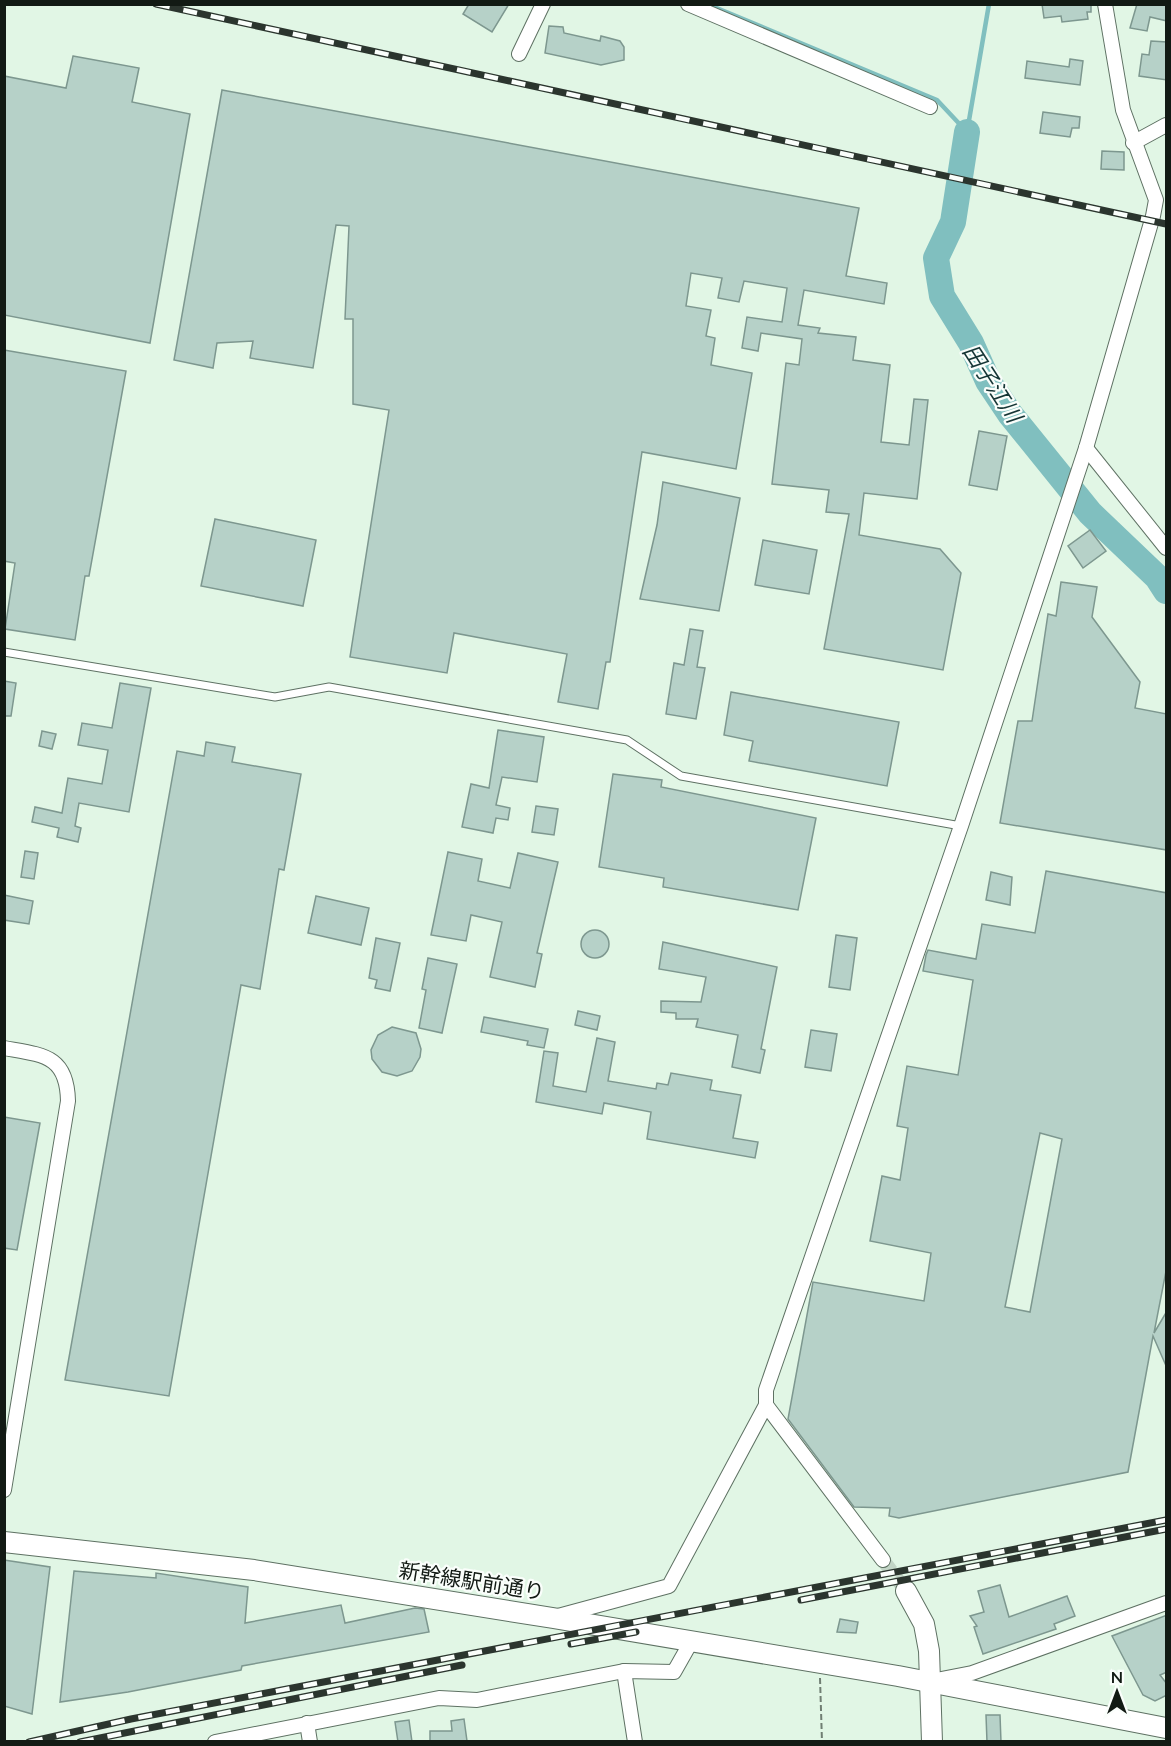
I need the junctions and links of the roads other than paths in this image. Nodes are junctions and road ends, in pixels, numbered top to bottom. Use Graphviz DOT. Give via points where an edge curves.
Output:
graph roads {
  1 [pos="543,4"];
  2 [pos="688,4"];
  3 [pos="1105,4"];
  4 [pos="519,54"];
  5 [pos="930,107"];
  6 [pos="1167,125"];
  7 [pos="1133,142"];
  8 [pos="1086,448"];
  9 [pos="1167,548"];
  10 [pos="4,652"];
  11 [pos="961,826"];
  12 [pos="4,1048"];
  13 [pos="766,1405"];
  14 [pos="4,1490"];
  15 [pos="4,1542"];
  16 [pos="883,1560"];
  17 [pos="906,1591"];
  18 [pos="1167,1603"];
  19 [pos="553,1618"];
  20 [pos="691,1642"];
  21 [pos="624,1671"];
  22 [pos="929,1682"];
  23 [pos="307,1723"];
  24 [pos="1167,1728"];
  25 [pos="215,1742"];
  26 [pos="310,1742"];
  27 [pos="635,1742"];
  28 [pos="932,1742"];
  1 -- 4 [label="street"];
  2 -- 5 [label="street"];
  3 -- 7 [label="street" via="1123,110"];
  6 -- 7 [label="street"];
  7 -- 8 [label="street" via="1156,200"];
  8 -- 9 [label="street"];
  8 -- 11 [label="street"];
  10 -- 11 [label="lane" via="275,697 329,687 627,740 681,776"];
  11 -- 13 [label="street" via="766,1390"];
  12 -- 14 [label="street" via="56,1062 68,1085"];
  13 -- 16 [label="street"];
  13 -- 19 [label="street" via="669,1586"];
  15 -- 19 [label="street, 新幹線駅前通り" via="254,1570"];
  17 -- 22 [label="street" via="924,1624"];
  18 -- 22 [label="street" via="972,1673"];
  19 -- 20 [label="street, 新幹線駅前通り"];
  20 -- 21 [label="street" via="674,1672"];
  20 -- 22 [label="street, 新幹線駅前通り"];
  21 -- 23 [label="street" via="477,1700 440,1698"];
  21 -- 27 [label="street"];
  22 -- 24 [label="street, 新幹線駅前通り"];
  22 -- 28 [label="street"];
  23 -- 25 [label="street"];
  23 -- 26 [label="street"];
}
